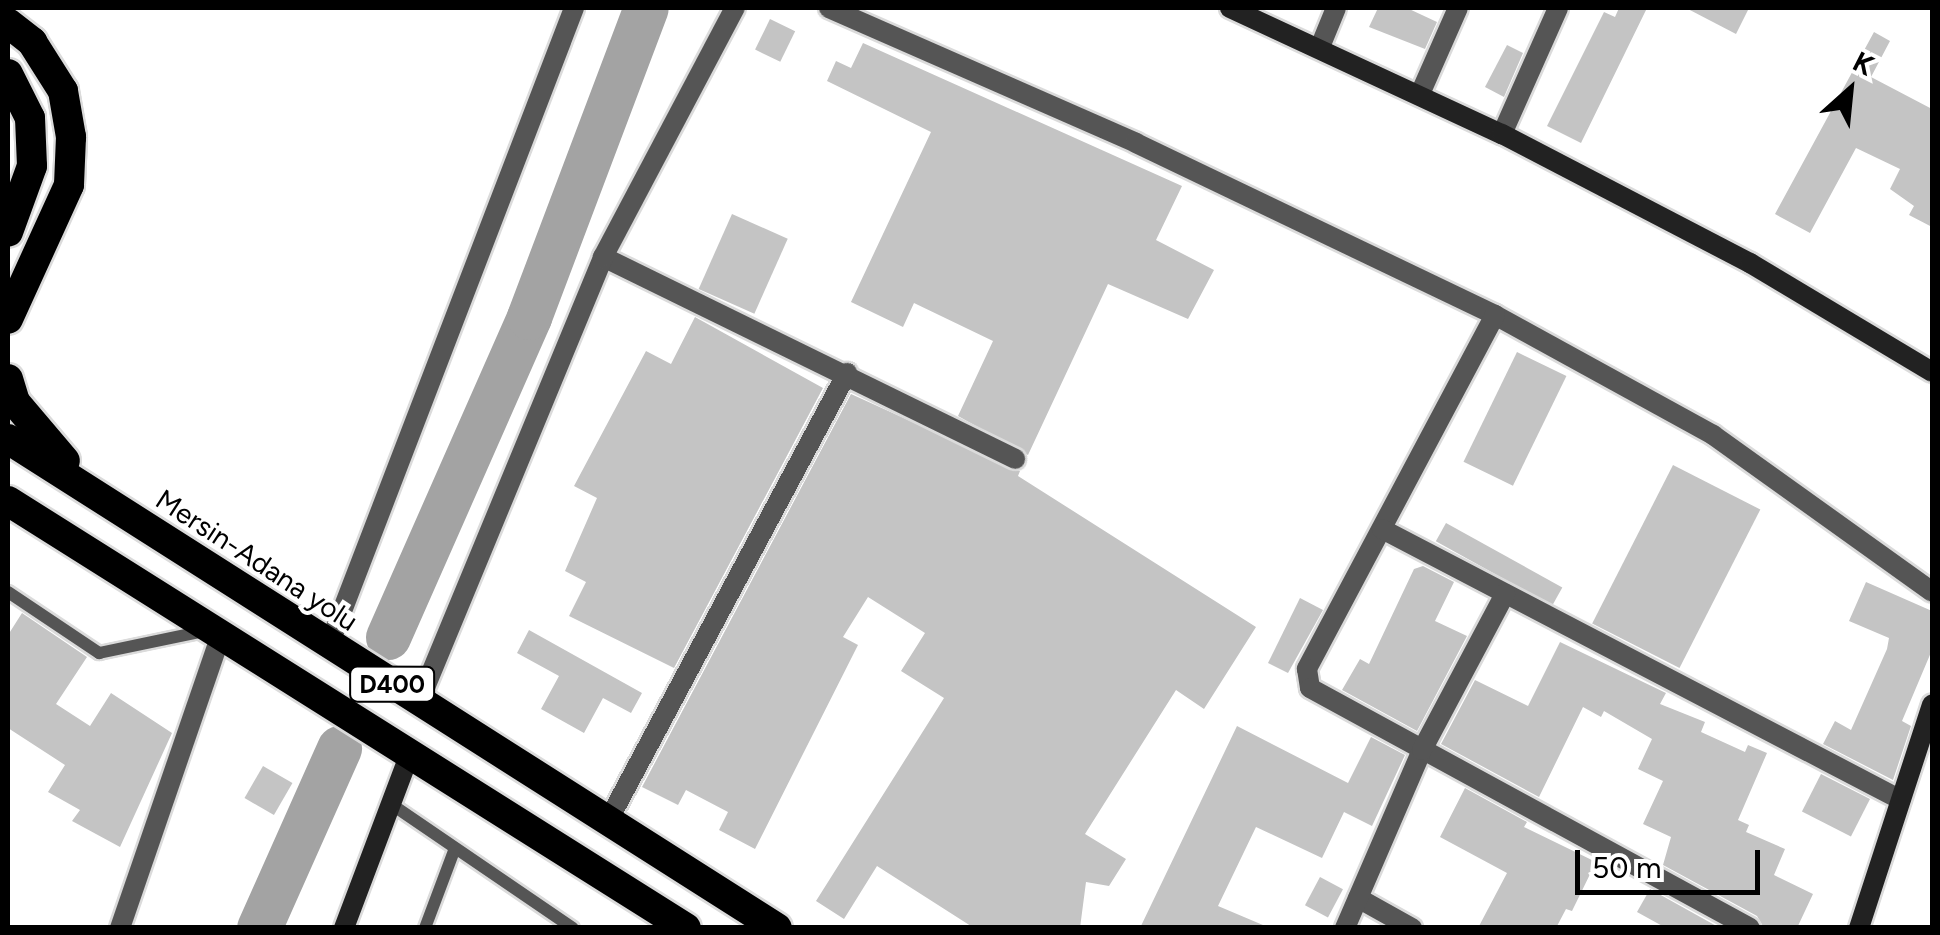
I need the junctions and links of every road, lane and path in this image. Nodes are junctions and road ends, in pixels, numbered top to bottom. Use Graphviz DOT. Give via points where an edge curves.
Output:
graph roads {
  1 [pos="574,8"];
  2 [pos="736,8"];
  3 [pos="828,8"];
  4 [pos="1230,8"];
  5 [pos="1336,8"];
  6 [pos="1458,8"];
  7 [pos="1558,8"];
  8 [pos="8,22"];
  9 [pos="1320,47"];
  10 [pos="8,74"];
  11 [pos="1420,94"];
  12 [pos="1502,134"];
  13 [pos="8,232"];
  14 [pos="604,257"];
  15 [pos="1495,315"];
  16 [pos="8,319"];
  17 [pos="1932,372"];
  18 [pos="846,374"];
  19 [pos="8,380"];
  20 [pos="8,439"];
  21 [pos="1016,459"];
  22 [pos="8,501"];
  23 [pos="1382,529"];
  24 [pos="8,592"];
  25 [pos="1932,592"];
  26 [pos="1505,594"];
  27 [pos="300,627"];
  28 [pos="218,631"];
  29 [pos="329,644"];
  30 [pos="419,702"];
  31 [pos="1932,705"];
  32 [pos="1422,750"];
  33 [pos="410,752"];
  34 [pos="1901,800"];
  35 [pos="391,804"];
  36 [pos="608,820"];
  37 [pos="455,848"];
  38 [pos="1358,898"];
  39 [pos="120,928"];
  40 [pos="344,928"];
  41 [pos="425,928"];
  42 [pos="573,928"];
  43 [pos="686,928"];
  44 [pos="777,928"];
  45 [pos="1346,928"];
  46 [pos="1412,928"];
  47 [pos="1750,928"];
  48 [pos="1859,928"];
  1 -- 29 [label="street"];
  2 -- 14 [label="street"];
  3 -- 15 [label="street" via="1136,143"];
  4 -- 9 [label="street"];
  5 -- 9 [label="street"];
  6 -- 11 [label="street"];
  7 -- 12 [label="street"];
  8 -- 16 [label="highway" via="32,42 63,91 71,138 69,184"];
  9 -- 11 [label="street"];
  10 -- 13 [label="highway" via="30,118 32,166"];
  11 -- 12 [label="street"];
  12 -- 17 [label="street" via="1750,263"];
  14 -- 18 [label="street"];
  14 -- 30 [label="street"];
  15 -- 23 [label="street"];
  15 -- 25 [label="street" via="1713,435"];
  18 -- 21 [label="street"];
  18 -- 36 [label="street"];
  19 -- 27 [label="highway" via="46,447"];
  20 -- 27 [label="highway, Mersin-Adana yolu / D400"];
  22 -- 28 [label="highway, D400"];
  23 -- 26 [label="street"];
  23 -- 32 [label="street" via="1307,669 1310,688"];
  24 -- 28 [label="lane" via="98,653"];
  26 -- 32 [label="street"];
  26 -- 34 [label="street"];
  27 -- 29 [label="highway, Mersin-Adana yolu / D400"];
  28 -- 33 [label="highway, D400"];
  28 -- 39 [label="street"];
  29 -- 30 [label="highway, Mersin-Adana yolu / D400"];
  30 -- 36 [label="highway, Mersin-Adana yolu / D400"];
  31 -- 34 [label="street"];
  32 -- 38 [label="street"];
  32 -- 47 [label="street"];
  33 -- 35 [label="street"];
  33 -- 43 [label="highway, D400"];
  34 -- 48 [label="street"];
  35 -- 37 [label="lane"];
  35 -- 40 [label="street"];
  36 -- 44 [label="highway, Mersin-Adana yolu / D400"];
  37 -- 41 [label="lane"];
  37 -- 42 [label="lane"];
  38 -- 45 [label="street"];
  38 -- 46 [label="street"];
}
